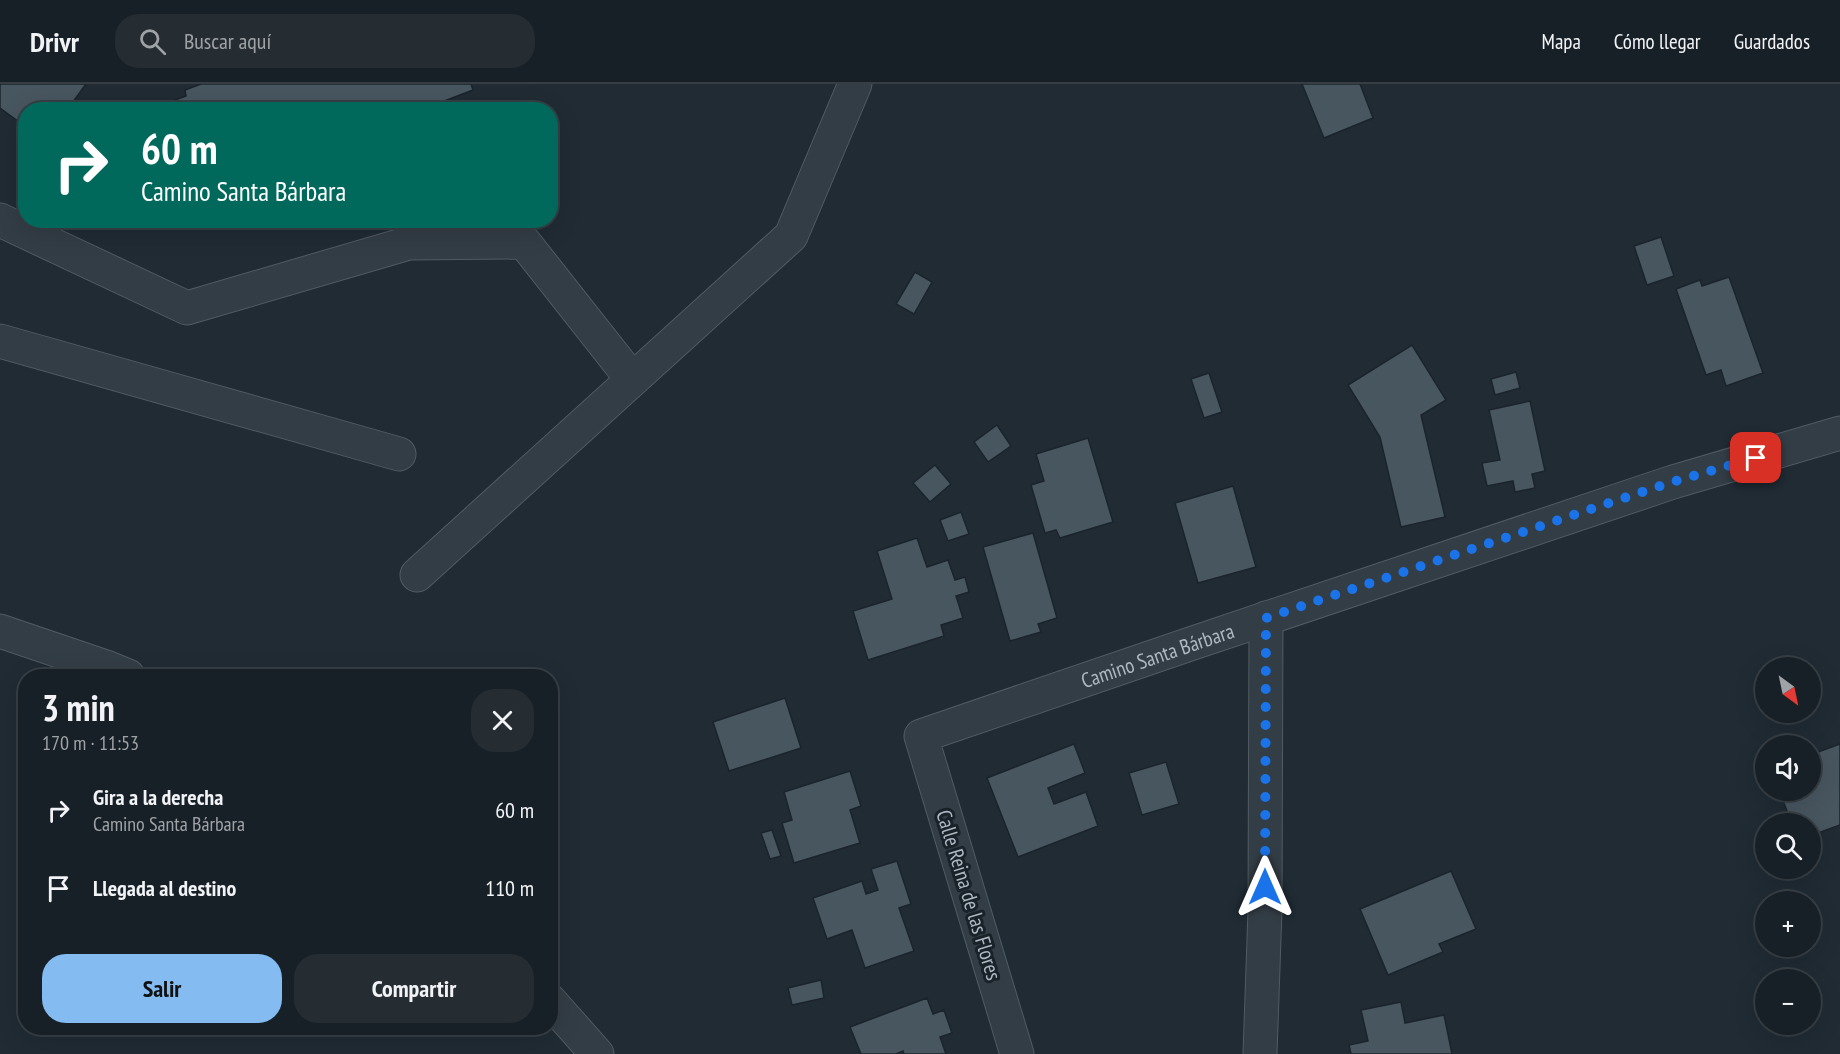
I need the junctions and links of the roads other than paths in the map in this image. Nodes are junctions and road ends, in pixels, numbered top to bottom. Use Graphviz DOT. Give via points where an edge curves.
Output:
graph roads {
  1 [pos="855,84"];
  2 [pos="0,220"];
  3 [pos="0,340"];
  4 [pos="632,379"];
  5 [pos="1840,433"];
  6 [pos="399,454"];
  7 [pos="417,575"];
  8 [pos="1266,618"];
  9 [pos="0,631"];
  10 [pos="111,669"];
  11 [pos="921,735"];
  12 [pos="558,1010"];
  13 [pos="597,1054"];
  14 [pos="1017,1054"];
  15 [pos="1260,1054"];
  1 -- 4 [label="street" via="790,236"];
  2 -- 4 [label="street" via="188,308 409,243 524,242"];
  3 -- 6 [label="street"];
  4 -- 7 [label="street"];
  5 -- 8 [label="street, Camino Santa Bárbara" via="1672,482"];
  8 -- 11 [label="street, Camino Santa Bárbara"];
  8 -- 15 [label="street"];
  9 -- 10 [label="street"];
  11 -- 14 [label="street, Calle Reina de las Flores"];
  12 -- 13 [label="street"];
}
